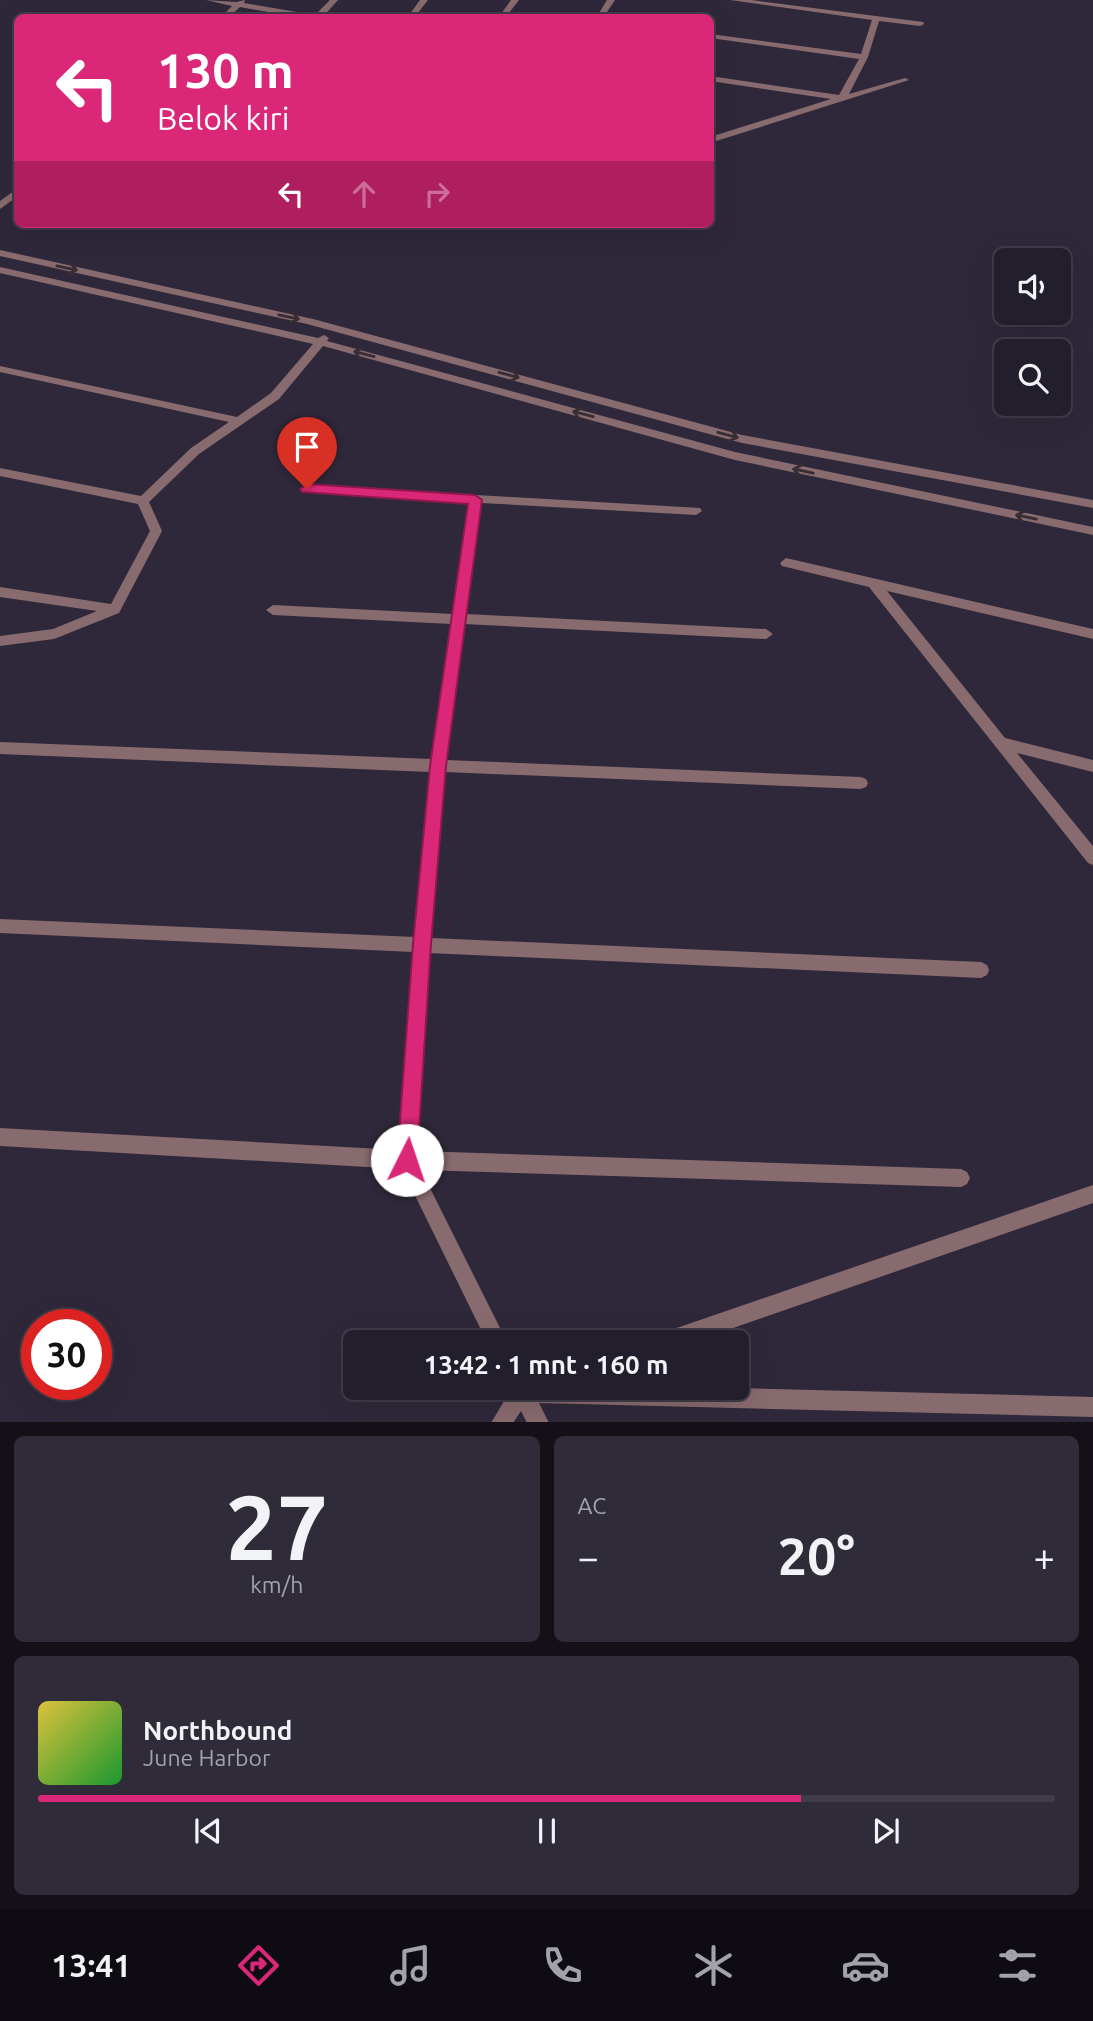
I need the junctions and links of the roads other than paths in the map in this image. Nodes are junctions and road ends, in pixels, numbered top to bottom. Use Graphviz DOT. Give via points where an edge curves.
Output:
graph roads {
  1 [pos="209,0"];
  2 [pos="334,0"];
  3 [pos="425,0"];
  4 [pos="734,0"];
  5 [pos="241,2"];
  6 [pos="228,14"];
  7 [pos="299,14"];
  8 [pos="322,14"];
  9 [pos="413,14"];
  10 [pos="876,18"];
  11 [pos="920,24"];
  12 [pos="714,37"];
  13 [pos="864,57"];
  14 [pos="714,79"];
  15 [pos="905,80"];
  16 [pos="842,97"];
  17 [pos="714,128"];
  18 [pos="741,132"];
  19 [pos="714,140"];
  20 [pos="14,194"];
  21 [pos="0,206"];
  22 [pos="0,254"];
  23 [pos="0,270"];
  24 [pos="333,328"];
  25 [pos="320,342"];
  26 [pos="0,369"];
  27 [pos="236,420"];
  28 [pos="0,472"];
  29 [pos="307,489"];
  30 [pos="475,500"];
  31 [pos="143,502"];
  32 [pos="1093,505"];
  33 [pos="696,511"];
  34 [pos="1093,531"];
  35 [pos="786,563"];
  36 [pos="874,584"];
  37 [pos="0,592"];
  38 [pos="115,609"];
  39 [pos="273,610"];
  40 [pos="458,621"];
  41 [pos="766,634"];
  42 [pos="1093,634"];
  43 [pos="0,640"];
  44 [pos="1003,743"];
  45 [pos="0,748"];
  46 [pos="438,766"];
  47 [pos="1093,766"];
  48 [pos="862,783"];
  49 [pos="1093,858"];
  50 [pos="0,926"];
  51 [pos="422,944"];
  52 [pos="981,970"];
  53 [pos="0,1137"];
  54 [pos="407,1160"];
  55 [pos="961,1178"];
  56 [pos="1093,1194"];
  57 [pos="491,1330"];
  58 [pos="699,1330"];
  59 [pos="749,1396"];
  60 [pos="517,1400"];
  61 [pos="530,1400"];
  62 [pos="1093,1407"];
  63 [pos="502,1422"];
  64 [pos="539,1422"];
  1 -- 5 [label="street"];
  2 -- 8 [label="street"];
  3 -- 9 [label="street"];
  4 -- 10 [label="street"];
  5 -- 6 [label="street"];
  5 -- 7 [label="street"];
  10 -- 11 [label="street"];
  10 -- 13 [label="street"];
  12 -- 13 [label="street"];
  13 -- 16 [label="street"];
  14 -- 16 [label="street"];
  15 -- 16 [label="street"];
  16 -- 18 [label="street"];
  17 -- 18 [label="street"];
  18 -- 19 [label="street"];
  20 -- 21 [label="street"];
  22 -- 24 [label="street, one-way"];
  23 -- 25 [label="street"];
  24 -- 25 [label="street"];
  24 -- 32 [label="street, one-way" via="742,439"];
  25 -- 27 [label="street" via="275,396"];
  34 -- 25 [label="street, one-way" via="734,456"];
  26 -- 27 [label="street"];
  27 -- 31 [label="street" via="195,451"];
  28 -- 31 [label="street"];
  29 -- 30 [label="street"];
  30 -- 33 [label="street"];
  30 -- 40 [label="street"];
  31 -- 38 [label="street" via="156,531"];
  35 -- 36 [label="street"];
  36 -- 42 [label="street"];
  36 -- 44 [label="street"];
  37 -- 38 [label="street"];
  38 -- 43 [label="street" via="54,634"];
  39 -- 40 [label="street"];
  40 -- 41 [label="street"];
  40 -- 46 [label="street"];
  44 -- 47 [label="street"];
  44 -- 49 [label="street"];
  45 -- 46 [label="street"];
  46 -- 48 [label="street"];
  46 -- 51 [label="street"];
  50 -- 51 [label="street"];
  51 -- 52 [label="street"];
  51 -- 54 [label="street"];
  53 -- 54 [label="street"];
  54 -- 55 [label="street"];
  54 -- 57 [label="street"];
  56 -- 58 [label="street"];
  59 -- 62 [label="street"];
  60 -- 63 [label="street"];
  61 -- 64 [label="street"];
}
